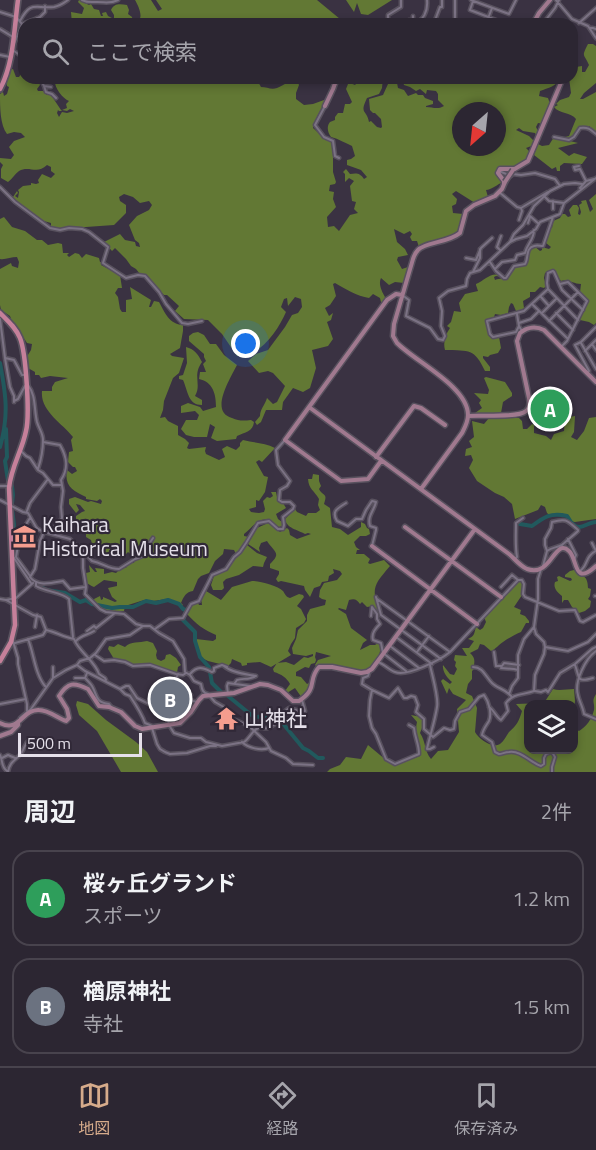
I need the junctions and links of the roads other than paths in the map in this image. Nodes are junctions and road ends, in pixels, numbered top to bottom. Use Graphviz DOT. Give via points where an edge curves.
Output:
graph roads {
  1 [pos="18,0"];
  2 [pos="68,0"];
  3 [pos="82,0"];
  4 [pos="118,0"];
  5 [pos="401,0"];
  6 [pos="427,0"];
  7 [pos="442,0"];
  8 [pos="455,0"];
  9 [pos="472,0"];
  10 [pos="491,0"];
  11 [pos="516,0"];
  12 [pos="550,0"];
  13 [pos="557,1"];
  14 [pos="45,6"];
  15 [pos="490,8"];
  16 [pos="596,8"];
  17 [pos="0,12"];
  18 [pos="16,17"];
  19 [pos="489,17"];
  20 [pos="23,18"];
  21 [pos="37,18"];
  22 [pos="388,18"];
  23 [pos="422,18"];
  24 [pos="436,18"];
  25 [pos="455,18"];
  26 [pos="492,18"];
  27 [pos="536,18"];
  28 [pos="547,18"];
  29 [pos="571,18"];
  30 [pos="18,19"];
  31 [pos="579,23"];
  32 [pos="590,28"];
  33 [pos="0,29"];
  34 [pos="596,29"];
  35 [pos="13,37"];
  36 [pos="18,38"];
  37 [pos="596,39"];
  38 [pos="11,49"];
  39 [pos="18,54"];
  40 [pos="0,55"];
  41 [pos="10,57"];
  42 [pos="335,84"];
  43 [pos="560,84"];
  44 [pos="44,86"];
  45 [pos="0,87"];
  46 [pos="51,87"];
  47 [pos="56,98"];
  48 [pos="325,106"];
  49 [pos="596,134"];
  50 [pos="554,137"];
  51 [pos="339,158"];
  52 [pos="579,166"];
  53 [pos="513,170"];
  54 [pos="499,171"];
  55 [pos="595,179"];
  56 [pos="586,181"];
  57 [pos="505,183"];
  58 [pos="582,184"];
  59 [pos="560,186"];
  60 [pos="0,187"];
  61 [pos="550,191"];
  62 [pos="579,191"];
  63 [pos="499,192"];
  64 [pos="545,197"];
  65 [pos="553,201"];
  66 [pos="564,203"];
  67 [pos="521,208"];
  68 [pos="553,209"];
  69 [pos="529,216"];
  70 [pos="554,217"];
  71 [pos="519,220"];
  72 [pos="528,223"];
  73 [pos="539,224"];
  74 [pos="534,230"];
  75 [pos="501,236"];
  76 [pos="492,238"];
  77 [pos="510,242"];
  78 [pos="480,249"];
  79 [pos="500,250"];
  80 [pos="516,251"];
  81 [pos="519,254"];
  82 [pos="466,258"];
  83 [pos="489,261"];
  84 [pos="495,269"];
  85 [pos="473,272"];
  86 [pos="560,284"];
  87 [pos="548,289"];
  88 [pos="579,292"];
  89 [pos="402,295"];
  90 [pos="540,296"];
  91 [pos="556,299"];
  92 [pos="571,299"];
  93 [pos="532,304"];
  94 [pos="549,306"];
  95 [pos="564,306"];
  96 [pos="583,310"];
  97 [pos="540,312"];
  98 [pos="0,313"];
  99 [pos="556,313"];
  100 [pos="517,314"];
  101 [pos="0,319"];
  102 [pos="578,320"];
  103 [pos="202,321"];
  104 [pos="549,321"];
  105 [pos="520,327"];
  106 [pos="596,327"];
  107 [pos="573,330"];
  108 [pos="568,339"];
  109 [pos="596,340"];
  110 [pos="581,342"];
  111 [pos="592,344"];
  112 [pos="561,347"];
  113 [pos="596,350"];
  114 [pos="585,351"];
  115 [pos="5,358"];
  116 [pos="596,369"];
  117 [pos="587,373"];
  118 [pos="25,375"];
  119 [pos="596,382"];
  120 [pos="26,385"];
  121 [pos="309,406"];
  122 [pos="468,416"];
  123 [pos="445,425"];
  124 [pos="285,440"];
  125 [pos="43,442"];
  126 [pos="20,449"];
  127 [pos="376,457"];
  128 [pos="381,461"];
  129 [pos="38,469"];
  130 [pos="48,479"];
  131 [pos="61,485"];
  132 [pos="0,486"];
  133 [pos="9,486"];
  134 [pos="421,489"];
  135 [pos="0,500"];
  136 [pos="346,503"];
  137 [pos="10,505"];
  138 [pos="27,513"];
  139 [pos="31,517"];
  140 [pos="523,518"];
  141 [pos="405,527"];
  142 [pos="475,529"];
  143 [pos="44,532"];
  144 [pos="153,538"];
  145 [pos="568,539"];
  146 [pos="592,543"];
  147 [pos="372,546"];
  148 [pos="77,547"];
  149 [pos="547,551"];
  150 [pos="596,551"];
  151 [pos="12,557"];
  152 [pos="515,559"];
  153 [pos="452,561"];
  154 [pos="573,561"];
  155 [pos="596,566"];
  156 [pos="542,568"];
  157 [pos="579,571"];
  158 [pos="30,576"];
  159 [pos="518,580"];
  160 [pos="34,584"];
  161 [pos="86,587"];
  162 [pos="501,587"];
  163 [pos="430,589"];
  164 [pos="501,597"];
  165 [pos="14,598"];
  166 [pos="0,599"];
  167 [pos="6,600"];
  168 [pos="537,602"];
  169 [pos="15,606"];
  170 [pos="115,613"];
  171 [pos="37,615"];
  172 [pos="596,615"];
  173 [pos="371,616"];
  174 [pos="408,620"];
  175 [pos="477,624"];
  176 [pos="143,626"];
  177 [pos="35,627"];
  178 [pos="534,627"];
  179 [pos="155,628"];
  180 [pos="401,629"];
  181 [pos="46,630"];
  182 [pos="87,631"];
  183 [pos="94,631"];
  184 [pos="596,634"];
  185 [pos="429,636"];
  186 [pos="395,637"];
  187 [pos="28,639"];
  188 [pos="14,640"];
  189 [pos="74,640"];
  190 [pos="389,645"];
  191 [pos="422,645"];
  192 [pos="545,647"];
  193 [pos="596,649"];
  194 [pos="417,652"];
  195 [pos="450,652"];
  196 [pos="494,652"];
  197 [pos="383,653"];
  198 [pos="94,654"];
  199 [pos="89,659"];
  200 [pos="441,659"];
  201 [pos="0,661"];
  202 [pos="377,661"];
  203 [pos="431,664"];
  204 [pos="508,664"];
  205 [pos="575,664"];
  206 [pos="77,665"];
  207 [pos="519,665"];
  208 [pos="53,667"];
  209 [pos="419,668"];
  210 [pos="473,668"];
  211 [pos="501,668"];
  212 [pos="509,669"];
  213 [pos="518,670"];
  214 [pos="369,671"];
  215 [pos="406,671"];
  216 [pos="87,673"];
  217 [pos="178,674"];
  218 [pos="188,674"];
  219 [pos="53,678"];
  220 [pos="75,678"];
  221 [pos="85,678"];
  222 [pos="593,678"];
  223 [pos="580,679"];
  224 [pos="175,681"];
  225 [pos="106,682"];
  226 [pos="235,683"];
  227 [pos="46,687"];
  228 [pos="251,687"];
  229 [pos="120,689"];
  230 [pos="372,690"];
  231 [pos="534,691"];
  232 [pos="228,694"];
  233 [pos="210,695"];
  234 [pos="510,695"];
  235 [pos="137,698"];
  236 [pos="26,699"];
  237 [pos="132,699"];
  238 [pos="302,700"];
  239 [pos="197,703"];
  240 [pos="0,704"];
  241 [pos="489,706"];
  242 [pos="111,708"];
  243 [pos="157,708"];
  244 [pos="27,711"];
  245 [pos="191,712"];
  246 [pos="166,715"];
  247 [pos="596,719"];
  248 [pos="19,722"];
  249 [pos="0,723"];
  250 [pos="169,725"];
  251 [pos="409,725"];
  252 [pos="153,727"];
  253 [pos="254,731"];
  254 [pos="431,735"];
  255 [pos="0,736"];
  256 [pos="30,739"];
  257 [pos="242,742"];
  258 [pos="222,746"];
  259 [pos="434,747"];
  260 [pos="269,748"];
  261 [pos="1,757"];
  262 [pos="15,758"];
  263 [pos="313,765"];
  264 [pos="8,772"];
  265 [pos="552,772"];
  1 -- 18 [label="main road"];
  2 -- 14 [label="street" via="58,6"];
  3 -- 4 [label="street"];
  5 -- 22 [label="street" via="401,7"];
  6 -- 23 [label="street" via="428,8"];
  7 -- 24 [label="street"];
  8 -- 25 [label="street"];
  9 -- 15 [label="street"];
  9 -- 19 [label="street" via="470,10"];
  10 -- 15 [label="street"];
  11 -- 15 [label="street" via="509,14"];
  12 -- 27 [label="street"];
  13 -- 28 [label="street"];
  13 -- 29 [label="street"];
  14 -- 20 [label="street" via="27,9"];
  14 -- 21 [label="street" via="45,12"];
  15 -- 19 [label="street"];
  16 -- 31 [label="street"];
  17 -- 18 [label="street"];
  18 -- 30 [label="street"];
  18 -- 35 [label="main road"];
  19 -- 26 [label="street"];
  31 -- 32 [label="street"];
  32 -- 34 [label="street"];
  32 -- 37 [label="street"];
  33 -- 35 [label="street"];
  35 -- 38 [label="main road"];
  36 -- 38 [label="street"];
  38 -- 39 [label="street"];
  38 -- 41 [label="main road"];
  40 -- 41 [label="street"];
  41 -- 45 [label="main road"];
  42 -- 48 [label="street"];
  43 -- 53 [label="street" via="528,161"];
  44 -- 46 [label="street"];
  44 -- 47 [label="street"];
  48 -- 51 [label="street" via="315,125 333,141 335,156"];
  49 -- 50 [label="street" via="583,127 569,140"];
  52 -- 56 [label="street" via="575,170 580,169"];
  53 -- 54 [label="street"];
  53 -- 57 [label="street, bridge"];
  54 -- 57 [label="street"];
  54 -- 59 [label="street" via="511,176 535,173 555,179"];
  55 -- 56 [label="street"];
  55 -- 62 [label="street"];
  56 -- 58 [label="street"];
  57 -- 63 [label="street"];
  58 -- 59 [label="street"];
  58 -- 62 [label="street"];
  59 -- 61 [label="street"];
  60 -- 103 [label="street" via="50,228 82,229 102,242 108,247 103,263 126,278 145,276 182,323"];
  61 -- 64 [label="street"];
  61 -- 67 [label="street"];
  62 -- 66 [label="street"];
  63 -- 67 [label="street"];
  63 -- 89 [label="street" via="466,212 460,233 454,238 417,250"];
  64 -- 65 [label="street"];
  64 -- 69 [label="street"];
  65 -- 66 [label="street"];
  65 -- 68 [label="street"];
  66 -- 70 [label="street" via="561,213"];
  67 -- 71 [label="street"];
  69 -- 72 [label="street"];
  69 -- 73 [label="street"];
  69 -- 77 [label="street"];
  70 -- 73 [label="street"];
  70 -- 84 [label="street" via="545,244 529,249 525,264 514,266 506,278"];
  73 -- 74 [label="street"];
  74 -- 77 [label="street"];
  74 -- 81 [label="street" via="525,253"];
  75 -- 79 [label="street" via="497,248"];
  76 -- 78 [label="street"];
  77 -- 79 [label="street"];
  78 -- 82 [label="street" via="476,260"];
  78 -- 85 [label="street"];
  79 -- 83 [label="street"];
  80 -- 81 [label="street"];
  81 -- 84 [label="street"];
  83 -- 84 [label="street"];
  83 -- 85 [label="street"];
  85 -- 89 [label="street" via="466,286 439,298 444,336 441,341 430,328 406,316 409,300"];
  86 -- 87 [label="street" via="553,271 548,273"];
  86 -- 88 [label="street" via="568,282"];
  86 -- 92 [label="street"];
  87 -- 90 [label="street"];
  87 -- 91 [label="street"];
  88 -- 92 [label="street"];
  88 -- 96 [label="street" via="587,301"];
  89 -- 121 [label="street" via="387,300"];
  89 -- 122 [label="street" via="393,336 455,389 467,407"];
  90 -- 93 [label="street"];
  90 -- 94 [label="street"];
  91 -- 94 [label="street"];
  91 -- 95 [label="street"];
  92 -- 95 [label="street"];
  92 -- 96 [label="street"];
  93 -- 97 [label="street"];
  93 -- 100 [label="street"];
  94 -- 97 [label="street"];
  95 -- 99 [label="street"];
  95 -- 102 [label="street"];
  96 -- 102 [label="street"];
  97 -- 104 [label="street"];
  97 -- 105 [label="street"];
  98 -- 118 [label="main road" via="21,341"];
  99 -- 104 [label="street"];
  99 -- 107 [label="street"];
  100 -- 105 [label="street"];
  100 -- 105 [label="street" via="487,321 490,334 493,337 516,332"];
  101 -- 115 [label="street"];
  102 -- 107 [label="street"];
  104 -- 108 [label="street"];
  105 -- 112 [label="street" via="540,328"];
  105 -- 122 [label="street" via="517,341 530,402 528,410 516,415"];
  106 -- 110 [label="street"];
  107 -- 108 [label="street"];
  108 -- 112 [label="street"];
  109 -- 111 [label="street"];
  110 -- 114 [label="street"];
  110 -- 117 [label="street" via="575,345"];
  111 -- 113 [label="street"];
  111 -- 114 [label="street"];
  112 -- 117 [label="street"];
  114 -- 116 [label="street"];
  115 -- 118 [label="street" via="14,360"];
  115 -- 120 [label="street" via="14,401"];
  117 -- 119 [label="street"];
  118 -- 120 [label="main road"];
  120 -- 125 [label="street" via="32,392"];
  120 -- 126 [label="main road" via="28,414"];
  121 -- 124 [label="street"];
  121 -- 127 [label="street"];
  122 -- 134 [label="street" via="462,433"];
  123 -- 127 [label="street" via="414,406"];
  124 -- 128 [label="street" via="341,481 368,479"];
  124 -- 179 [label="street" via="276,450 278,465 290,481 280,490 279,500 294,506 282,519 284,527 278,530 269,521 258,522 226,569 212,575 200,600 190,606 183,618 169,619"];
  125 -- 129 [label="street"];
  125 -- 131 [label="street" via="60,444 66,456"];
  126 -- 129 [label="street"];
  126 -- 133 [label="main road"];
  127 -- 128 [label="street"];
  128 -- 134 [label="street"];
  129 -- 130 [label="street"];
  130 -- 131 [label="street" via="53,485"];
  130 -- 138 [label="street"];
  131 -- 143 [label="street" via="62,518"];
  132 -- 133 [label="street"];
  133 -- 137 [label="main road"];
  134 -- 142 [label="street"];
  135 -- 137 [label="street"];
  136 -- 147 [label="street" via="335,511 337,521 348,525 362,519 372,501 376,502 369,523 376,528"];
  137 -- 138 [label="street"];
  137 -- 151 [label="main road"];
  138 -- 139 [label="street"];
  139 -- 143 [label="street"];
  139 -- 158 [label="street" via="20,534 16,557"];
  140 -- 152 [label="street" via="516,523"];
  141 -- 153 [label="street"];
  142 -- 152 [label="street"];
  142 -- 153 [label="street"];
  143 -- 148 [label="street" via="70,539"];
  143 -- 158 [label="street"];
  144 -- 148 [label="street" via="143,556 119,569 92,561"];
  145 -- 149 [label="street"];
  145 -- 149 [label="street" via="578,530 564,519 552,522 545,539"];
  145 -- 154 [label="street" via="576,555"];
  146 -- 150 [label="street"];
  147 -- 163 [label="street"];
  148 -- 161 [label="street" via="82,553"];
  149 -- 156 [label="street"];
  150 -- 157 [label="street"];
  151 -- 160 [label="street"];
  151 -- 165 [label="main road"];
  152 -- 156 [label="street" via="525,568"];
  153 -- 163 [label="street"];
  153 -- 164 [label="street"];
  154 -- 156 [label="street" via="570,551 560,549"];
  154 -- 157 [label="street"];
  155 -- 157 [label="street" via="589,572"];
  156 -- 168 [label="street"];
  158 -- 160 [label="street"];
  159 -- 162 [label="street" via="512,575"];
  159 -- 164 [label="street"];
  159 -- 168 [label="street" via="524,584 525,597"];
  160 -- 161 [label="street" via="63,581 69,589"];
  160 -- 165 [label="street"];
  160 -- 189 [label="street" via="69,599"];
  161 -- 170 [label="street" via="85,594 93,604"];
  163 -- 174 [label="street"];
  163 -- 175 [label="street"];
  164 -- 175 [label="street"];
  165 -- 167 [label="street"];
  165 -- 169 [label="main road"];
  166 -- 167 [label="street"];
  167 -- 169 [label="street"];
  168 -- 172 [label="street" via="562,611 575,610 583,622"];
  168 -- 178 [label="street"];
  169 -- 171 [label="street"];
  169 -- 188 [label="main road"];
  170 -- 176 [label="street"];
  170 -- 182 [label="street"];
  171 -- 177 [label="street"];
  171 -- 181 [label="street"];
  173 -- 197 [label="street" via="372,607 380,624 372,638 381,643"];
  174 -- 180 [label="street"];
  174 -- 180 [label="street" via="376,597 381,615"];
  174 -- 185 [label="street"];
  175 -- 195 [label="street"];
  176 -- 179 [label="street"];
  176 -- 198 [label="street" via="130,635 106,639"];
  178 -- 192 [label="street"];
  178 -- 207 [label="street" via="524,639"];
  179 -- 218 [label="street" via="173,641"];
  180 -- 186 [label="street"];
  180 -- 191 [label="street"];
  181 -- 187 [label="street" via="44,635"];
  181 -- 189 [label="street"];
  183 -- 189 [label="street"];
  184 -- 192 [label="street" via="568,651"];
  185 -- 191 [label="street"];
  185 -- 195 [label="street"];
  186 -- 190 [label="street"];
  186 -- 194 [label="street"];
  187 -- 188 [label="street"];
  187 -- 227 [label="street"];
  188 -- 201 [label="main road"];
  188 -- 236 [label="street"];
  189 -- 199 [label="street"];
  190 -- 197 [label="street"];
  190 -- 209 [label="street"];
  191 -- 194 [label="street"];
  191 -- 200 [label="street"];
  192 -- 231 [label="street"];
  193 -- 205 [label="street"];
  193 -- 223 [label="street"];
  194 -- 203 [label="street"];
  195 -- 200 [label="street"];
  196 -- 204 [label="street" via="496,666"];
  197 -- 202 [label="street"];
  197 -- 215 [label="street"];
  198 -- 199 [label="street"];
  198 -- 217 [label="street" via="104,661 133,666 150,664"];
  199 -- 206 [label="street"];
  199 -- 225 [label="street"];
  200 -- 203 [label="street"];
  202 -- 214 [label="street"];
  202 -- 215 [label="street" via="396,673"];
  203 -- 209 [label="street"];
  203 -- 254 [label="street" via="438,704"];
  204 -- 207 [label="street"];
  204 -- 212 [label="street"];
  205 -- 223 [label="street"];
  205 -- 231 [label="street" via="560,673 548,692"];
  206 -- 216 [label="street"];
  206 -- 219 [label="street"];
  207 -- 213 [label="street"];
  208 -- 219 [label="street"];
  209 -- 215 [label="street"];
  210 -- 234 [label="street" via="481,669 491,682"];
  211 -- 212 [label="street"];
  212 -- 213 [label="street"];
  213 -- 234 [label="street"];
  214 -- 230 [label="street" via="362,684"];
  214 -- 238 [label="street" via="319,667 311,691"];
  216 -- 221 [label="street"];
  216 -- 225 [label="street"];
  217 -- 218 [label="street"];
  217 -- 224 [label="street"];
  218 -- 226 [label="street" via="199,668 210,672 226,666 256,676"];
  218 -- 233 [label="street"];
  219 -- 227 [label="street"];
  220 -- 221 [label="street"];
  221 -- 242 [label="street" via="98,700"];
  222 -- 223 [label="street"];
  223 -- 247 [label="street" via="577,691 583,712"];
  224 -- 239 [label="street" via="186,695 191,695 189,700"];
  224 -- 243 [label="street"];
  225 -- 229 [label="street"];
  226 -- 228 [label="street"];
  226 -- 232 [label="street" via="227,684"];
  227 -- 244 [label="street"];
  228 -- 232 [label="street"];
  228 -- 238 [label="street" via="265,684 296,702"];
  229 -- 235 [label="street" via="129,686"];
  229 -- 237 [label="street"];
  230 -- 251 [label="street" via="372,728 386,759 395,764 419,754 414,728"];
  230 -- 254 [label="street" via="389,698 398,687 404,698 414,697 416,712"];
  231 -- 234 [label="street"];
  232 -- 233 [label="street"];
  233 -- 239 [label="street"];
  233 -- 253 [label="street" via="229,710 233,719"];
  234 -- 241 [label="street" via="508,711 501,720"];
  235 -- 237 [label="street"];
  235 -- 243 [label="street"];
  236 -- 240 [label="street"];
  236 -- 244 [label="street"];
  237 -- 252 [label="street" via="145,723"];
  238 -- 253 [label="street" via="305,711 289,708 281,722"];
  239 -- 245 [label="street"];
  241 -- 254 [label="street" via="486,697 481,696 458,714 454,729 444,728"];
  241 -- 265 [label="street" via="490,719 482,735 492,742 495,752 512,751 541,766 546,754 552,752"];
  242 -- 248 [label="street" via="99,706 88,689 72,684 59,696 68,709 66,721 37,710"];
  242 -- 252 [label="street" via="139,728"];
  243 -- 246 [label="street"];
  244 -- 248 [label="street"];
  245 -- 246 [label="street"];
  245 -- 250 [label="street" via="180,723"];
  246 -- 250 [label="street"];
  248 -- 249 [label="street" via="9,726"];
  248 -- 255 [label="street" via="11,732"];
  250 -- 252 [label="street"];
  250 -- 258 [label="street" via="174,734"];
  252 -- 258 [label="street" via="160,749 170,754"];
  253 -- 257 [label="street"];
  253 -- 260 [label="street"];
  254 -- 259 [label="street" via="427,749"];
  256 -- 262 [label="street"];
  257 -- 258 [label="street"];
  257 -- 260 [label="street" via="262,750"];
  260 -- 263 [label="street" via="293,765"];
  261 -- 262 [label="street"];
  261 -- 264 [label="street"];
  262 -- 264 [label="street"];
}
